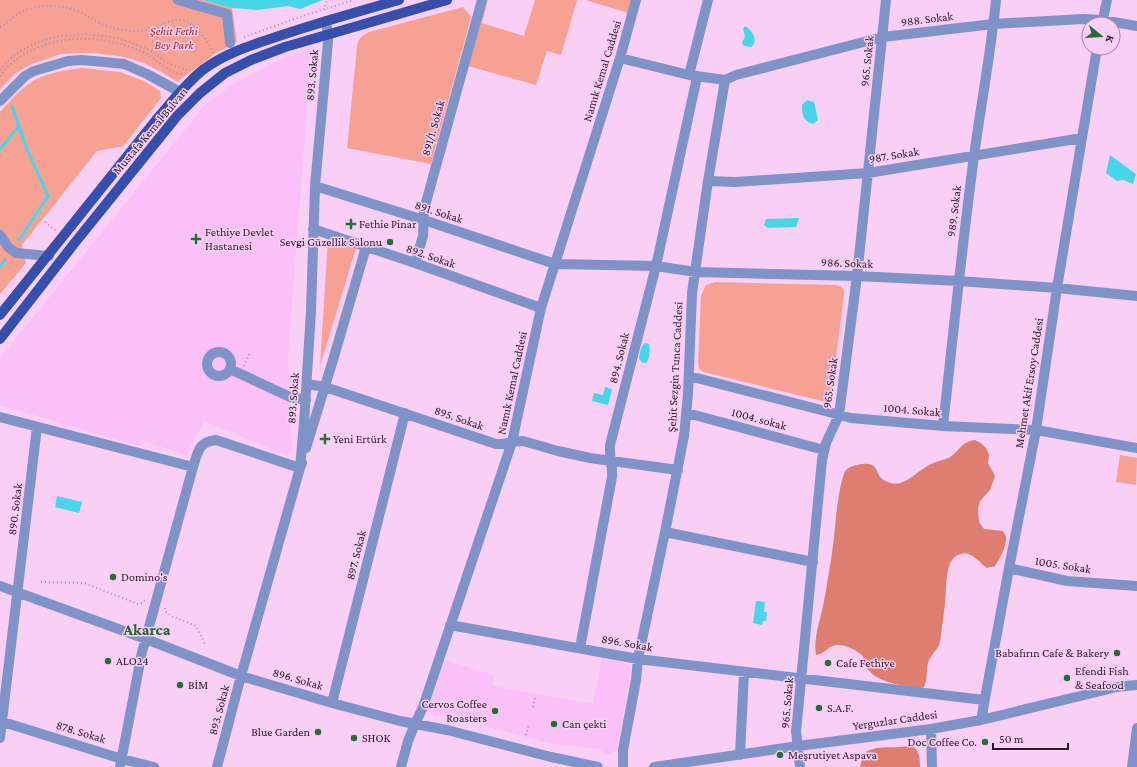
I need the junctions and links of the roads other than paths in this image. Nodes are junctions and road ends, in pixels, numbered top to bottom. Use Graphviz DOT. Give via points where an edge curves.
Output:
graph roads {
  1 [pos="178,0"];
  2 [pos="399,0"];
  3 [pos="447,0"];
  4 [pos="482,0"];
  5 [pos="636,0"];
  6 [pos="708,0"];
  7 [pos="886,0"];
  8 [pos="996,0"];
  9 [pos="1106,0"];
  10 [pos="1103,16"];
  11 [pos="324,17"];
  12 [pos="1081,18"];
  13 [pos="993,24"];
  14 [pos="1121,24"];
  15 [pos="1137,26"];
  16 [pos="328,35"];
  17 [pos="883,37"];
  18 [pos="230,43"];
  19 [pos="1096,56"];
  20 [pos="620,58"];
  21 [pos="693,76"];
  22 [pos="726,80"];
  23 [pos="180,92"];
  24 [pos="0,101"];
  25 [pos="1082,138"];
  26 [pos="974,155"];
  27 [pos="868,173"];
  28 [pos="708,181"];
  29 [pos="315,186"];
  30 [pos="424,220"];
  31 [pos="313,229"];
  32 [pos="0,235"];
  33 [pos="366,247"];
  34 [pos="48,256"];
  35 [pos="415,263"];
  36 [pos="555,264"];
  37 [pos="656,266"];
  38 [pos="696,272"];
  39 [pos="857,276"];
  40 [pos="959,281"];
  41 [pos="1057,288"];
  42 [pos="1137,296"];
  43 [pos="541,308"];
  44 [pos="0,315"];
  45 [pos="0,339"];
  46 [pos="230,369"];
  47 [pos="689,376"];
  48 [pos="307,384"];
  49 [pos="325,386"];
  50 [pos="306,400"];
  51 [pos="405,413"];
  52 [pos="687,413"];
  53 [pos="839,415"];
  54 [pos="0,417"];
  55 [pos="943,426"];
  56 [pos="37,427"];
  57 [pos="1036,430"];
  58 [pos="512,442"];
  59 [pos="1137,448"];
  60 [pos="824,450"];
  61 [pos="611,461"];
  62 [pos="193,467"];
  63 [pos="300,468"];
  64 [pos="678,470"];
  65 [pos="665,532"];
  66 [pos="813,562"];
  67 [pos="1009,568"];
  68 [pos="0,586"];
  69 [pos="1137,586"];
  70 [pos="18,592"];
  71 [pos="450,625"];
  72 [pos="146,639"];
  73 [pos="580,648"];
  74 [pos="638,659"];
  75 [pos="744,672"];
  76 [pos="242,676"];
  77 [pos="802,678"];
  78 [pos="1137,685"];
  79 [pos="984,700"];
  80 [pos="332,703"];
  81 [pos="981,720"];
  82 [pos="1,721"];
  83 [pos="415,724"];
  84 [pos="1137,728"];
  85 [pos="931,729"];
  86 [pos="0,738"];
  87 [pos="798,746"];
  88 [pos="740,755"];
  89 [pos="121,763"];
  90 [pos="154,767"];
  91 [pos="217,767"];
  92 [pos="401,767"];
  93 [pos="598,767"];
  94 [pos="624,767"];
  95 [pos="654,767"];
  96 [pos="800,767"];
  97 [pos="932,767"];
  98 [pos="1132,767"];
  1 -- 18 [label="street" via="227,14"];
  2 -- 11 [label="main road, Mustafa Kemal Bulvarı"];
  3 -- 16 [label="main road, Mustafa Kemal Bulvarı"];
  4 -- 30 [label="street, 891/1. Sokak" via="425,206"];
  5 -- 20 [label="street, Namık Kemal Caddesi"];
  6 -- 21 [label="street"];
  7 -- 17 [label="street, 965. Sokak"];
  8 -- 13 [label="street, 989. Sokak"];
  9 -- 10 [label="street"];
  11 -- 16 [label="street, 893. Sokak"];
  11 -- 23 [label="main road, Mustafa Kemal Bulvarı" via="228,55 203,70"];
  12 -- 13 [label="street, 988. Sokak"];
  13 -- 17 [label="street, 988. Sokak"];
  13 -- 26 [label="street, 989. Sokak"];
  14 -- 15 [label="street, 988. Sokak"];
  16 -- 29 [label="street, 893. Sokak"];
  16 -- 45 [label="main road, Mustafa Kemal Bulvarı" via="251,60 226,73 200,93 177,116"];
  17 -- 22 [label="street, 988. Sokak" via="736,75"];
  17 -- 27 [label="street, 965. Sokak"];
  19 -- 25 [label="street, Mehmet Akif Ersoy Caddesi"];
  20 -- 21 [label="street"];
  20 -- 36 [label="street, Namık Kemal Caddesi"];
  21 -- 22 [label="street"];
  21 -- 37 [label="street, 894. Sokak"];
  22 -- 28 [label="street, Şehit Sezgin Tunca Caddesi"];
  23 -- 24 [label="street" via="124,64 81,60 34,71 25,76"];
  23 -- 34 [label="main road, Mustafa Kemal Bulvarı"];
  25 -- 26 [label="street, 987. Sokak"];
  25 -- 41 [label="street, Mehmet Akif Ersoy Caddesi"];
  26 -- 27 [label="street, 987. Sokak"];
  26 -- 40 [label="street, 989. Sokak"];
  27 -- 28 [label="street, 987. Sokak" via="735,182"];
  27 -- 39 [label="street, 965. Sokak"];
  28 -- 38 [label="street, Şehit Sezgin Tunca Caddesi"];
  29 -- 30 [label="street, 891. Sokak"];
  29 -- 31 [label="street, 893. Sokak"];
  30 -- 35 [label="street, 891/1. Sokak" via="423,236"];
  30 -- 36 [label="street, 891. Sokak"];
  31 -- 33 [label="street, 892. Sokak"];
  31 -- 48 [label="street, 893. Sokak"];
  32 -- 34 [label="street" via="16,253"];
  33 -- 35 [label="street, 892. Sokak"];
  33 -- 49 [label="street"];
  34 -- 44 [label="main road, Mustafa Kemal Bulvarı"];
  35 -- 43 [label="street, 892. Sokak"];
  36 -- 37 [label="street, 986. Sokak"];
  36 -- 43 [label="street, Namık Kemal Caddesi"];
  37 -- 38 [label="street, 986. Sokak"];
  37 -- 61 [label="street, 894. Sokak" via="610,445"];
  38 -- 39 [label="street, 986. Sokak"];
  38 -- 47 [label="street, Şehit Sezgin Tunca Caddesi" via="692,294"];
  39 -- 40 [label="street, 986. Sokak"];
  39 -- 53 [label="street, 965. Sokak"];
  40 -- 41 [label="street, 986. Sokak"];
  40 -- 55 [label="street, 989. Sokak"];
  41 -- 42 [label="street, 986. Sokak"];
  41 -- 57 [label="street, Mehmet Akif Ersoy Caddesi"];
  43 -- 58 [label="street, Namık Kemal Caddesi"];
  46 -- 50 [label="street" via="290,397"];
  47 -- 52 [label="street, Şehit Sezgin Tunca Caddesi"];
  47 -- 53 [label="street, 1004. Sokak"];
  48 -- 49 [label="street, 895. Sokak"];
  48 -- 50 [label="street, 893. Sokak"];
  49 -- 51 [label="street, 895. Sokak"];
  49 -- 63 [label="street"];
  50 -- 63 [label="street, 893. Sokak"];
  51 -- 58 [label="street, 895. Sokak" via="496,444"];
  51 -- 80 [label="street, 897. Sokak"];
  52 -- 60 [label="street, 1004. sokak"];
  52 -- 64 [label="street, Şehit Sezgin Tunca Caddesi"];
  53 -- 55 [label="street, 1004. Sokak"];
  53 -- 60 [label="street, 965. Sokak"];
  54 -- 56 [label="street"];
  55 -- 57 [label="street, 1004. Sokak"];
  56 -- 62 [label="street"];
  56 -- 70 [label="street, 890. Sokak"];
  57 -- 59 [label="street, 1004. Sokak"];
  57 -- 67 [label="street, Mehmet Akif Ersoy Caddesi"];
  58 -- 61 [label="street, 895. Sokak" via="523,442"];
  58 -- 71 [label="street, Namık Kemal Caddesi"];
  60 -- 66 [label="street, 965. Sokak"];
  61 -- 64 [label="street, 895. Sokak"];
  61 -- 73 [label="street, 894. Sokak" via="612,477"];
  62 -- 63 [label="street" via="202,445 216,440"];
  62 -- 72 [label="street"];
  63 -- 76 [label="street, 893. Sokak"];
  64 -- 65 [label="street, Şehit Sezgin Tunca Caddesi"];
  65 -- 66 [label="street"];
  65 -- 74 [label="street, Şehit Sezgin Tunca Caddesi"];
  66 -- 77 [label="street, 965. Sokak"];
  67 -- 69 [label="street, 1005. Sokak" via="1067,581"];
  67 -- 79 [label="street, Mehmet Akif Ersoy Caddesi"];
  68 -- 70 [label="street, 896. Sokak"];
  70 -- 72 [label="street, 896. Sokak"];
  70 -- 82 [label="street, 890. Sokak"];
  71 -- 73 [label="street, 896. Sokak"];
  71 -- 83 [label="street, Namık Kemal Caddesi"];
  72 -- 76 [label="street, 896. Sokak"];
  72 -- 89 [label="street"];
  73 -- 74 [label="street, 896. Sokak"];
  74 -- 75 [label="street, 896. Sokak"];
  74 -- 94 [label="street, Şehit Sezgin Tunca Caddesi" via="623,750"];
  75 -- 77 [label="street, 896. Sokak"];
  75 -- 88 [label="street"];
  76 -- 80 [label="street, 896. Sokak"];
  76 -- 91 [label="street, 893. Sokak"];
  77 -- 79 [label="street, 896. Sokak"];
  77 -- 87 [label="street, 965. Sokak" via="796,731"];
  78 -- 81 [label="street, Yerguzlar Caddesi" via="1117,687"];
  79 -- 81 [label="street, Mehmet Akif Ersoy Caddesi"];
  80 -- 83 [label="street, 896. Sokak"];
  81 -- 85 [label="street, Yerguzlar Caddesi"];
  82 -- 86 [label="street, 890. Sokak"];
  82 -- 89 [label="street, 878. Sokak"];
  83 -- 92 [label="street, Namık Kemal Caddesi"];
  83 -- 93 [label="street, 896. Sokak"];
  84 -- 98 [label="street"];
  85 -- 87 [label="street, Yerguzlar Caddesi"];
  85 -- 97 [label="street"];
  87 -- 88 [label="street, Yerguzlar Caddesi"];
  87 -- 96 [label="street, 965. Sokak"];
  88 -- 95 [label="street, Yerguzlar Caddesi"];
  89 -- 90 [label="street, 878. Sokak"];
}
